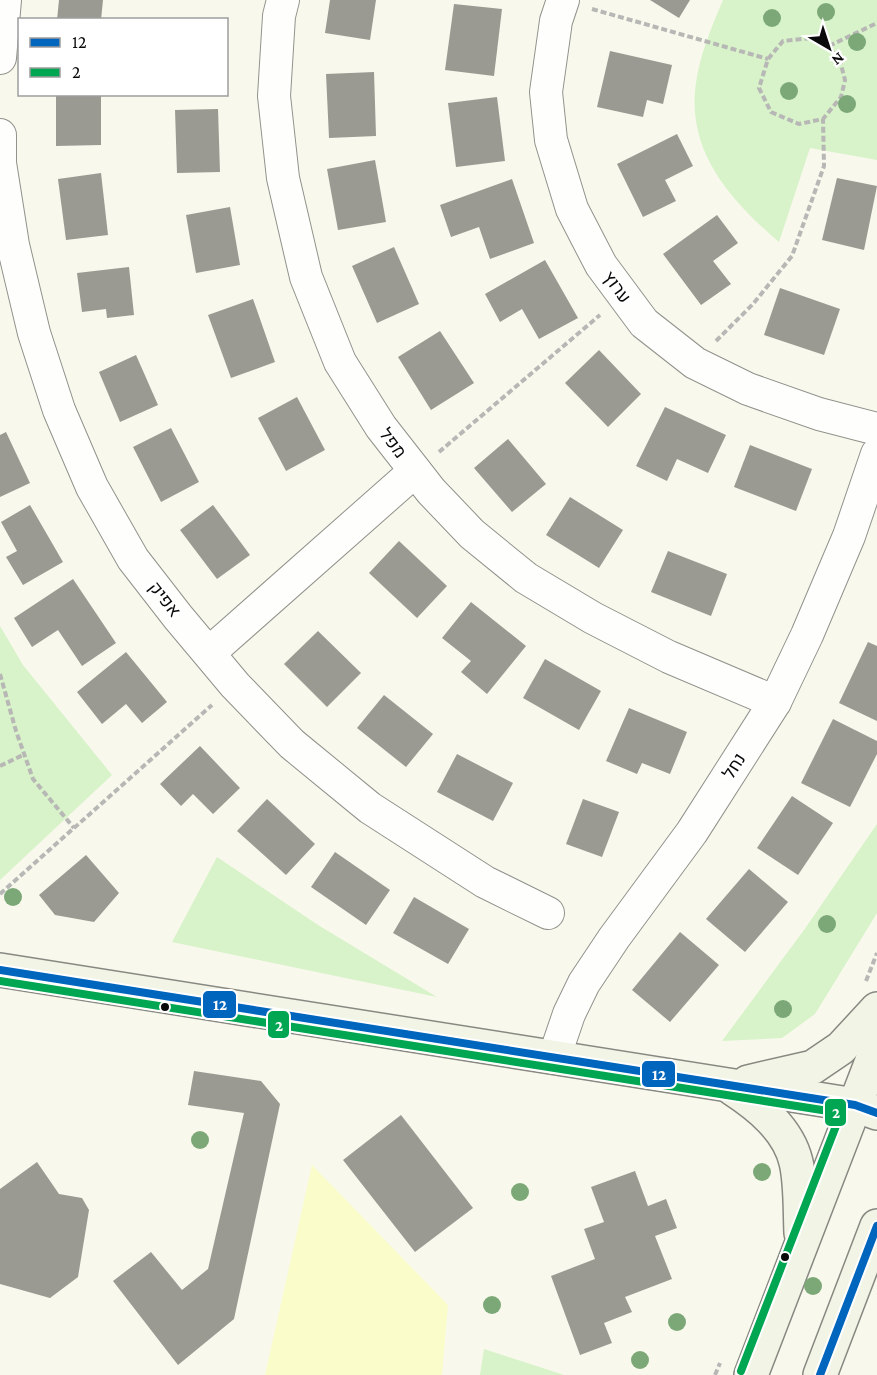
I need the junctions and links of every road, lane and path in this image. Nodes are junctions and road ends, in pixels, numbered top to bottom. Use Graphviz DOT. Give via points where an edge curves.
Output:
graph roads {
  1 [pos="5,0"];
  2 [pos="283,0"];
  3 [pos="563,0"];
  4 [pos="877,23"];
  5 [pos="829,46"];
  6 [pos="0,58"];
  7 [pos="768,59"];
  8 [pos="823,119"];
  9 [pos="0,135"];
  10 [pos="624,296"];
  11 [pos="695,363"];
  12 [pos="877,429"];
  13 [pos="877,454"];
  14 [pos="415,471"];
  15 [pos="208,653"];
  16 [pos="0,674"];
  17 [pos="235,685"];
  18 [pos="775,702"];
  19 [pos="25,754"];
  20 [pos="0,765"];
  21 [pos="74,828"];
  22 [pos="0,894"];
  23 [pos="548,913"];
  24 [pos="0,970"];
  25 [pos="877,1009"];
  26 [pos="877,1048"];
  27 [pos="554,1058"];
  28 [pos="729,1086"];
  29 [pos="866,1109"];
  30 [pos="877,1226"];
  31 [pos="802,1242"];
  32 [pos="751,1375"];
  33 [pos="820,1375"];
  1 -- 6 [label="street"];
  2 -- 14 [label="street, מפל" via="274,96 283,178 306,277 340,362 381,428"];
  3 -- 7 [label="path"];
  3 -- 10 [label="street, ערוץ" via="556,21 546,92 551,140 572,209 601,265"];
  4 -- 5 [label="path"];
  5 -- 7 [label="path" via="811,38 783,41"];
  5 -- 8 [label="path" via="840,60 845,80 841,97"];
  7 -- 8 [label="path" via="759,88 771,112 799,124"];
  8 -- 11 [label="path" via="824,166 792,256 753,304"];
  9 -- 15 [label="street, אפיק" via="0,163 13,245 34,333 59,410 92,488 133,559"];
  10 -- 11 [label="street, ערוץ" via="644,323"];
  10 -- 14 [label="path"];
  11 -- 12 [label="street, ערוץ" via="748,389"];
  13 -- 18 [label="street, נחל" via="849,536"];
  14 -- 15 [label="street"];
  14 -- 18 [label="street, מפל" via="472,534 526,578 669,657"];
  15 -- 17 [label="street, אפיק"];
  16 -- 19 [label="path"];
  17 -- 21 [label="path"];
  17 -- 23 [label="street, אפיק" via="292,744 370,808 485,882"];
  18 -- 27 [label="street, נחל" via="692,832 584,983"];
  19 -- 20 [label="path"];
  19 -- 21 [label="path" via="33,779"];
  21 -- 22 [label="path"];
  24 -- 27 [label="main road"];
  25 -- 28 [label="main road" via="841,1048 813,1067"];
  26 -- 29 [label="main road"];
  27 -- 28 [label="main road"];
  28 -- 29 [label="main road"];
  28 -- 31 [label="main road" via="755,1103 789,1144 796,1162"];
  29 -- 31 [label="main road"];
  30 -- 33 [label="main road"];
  31 -- 32 [label="main road"];
}
